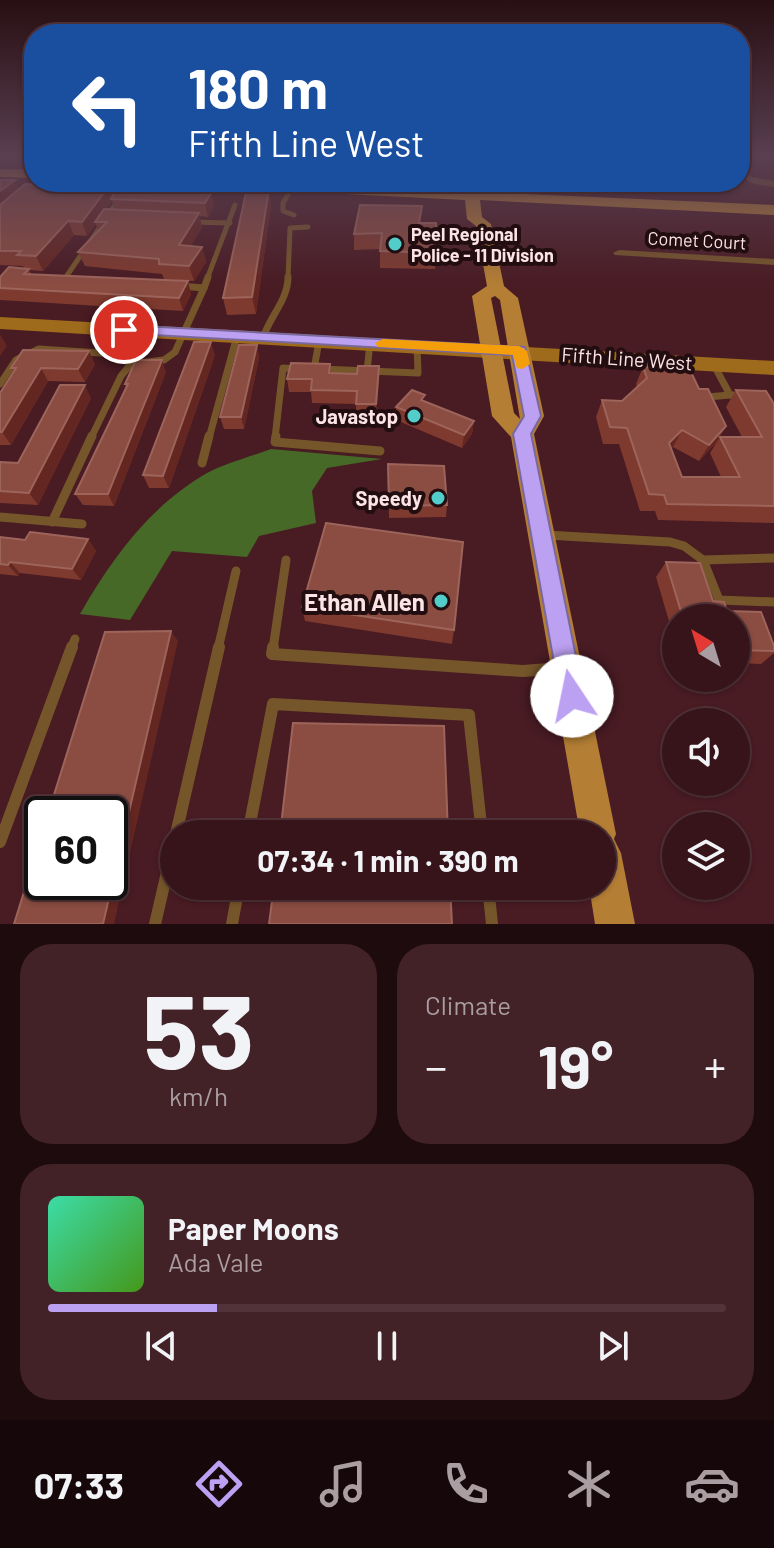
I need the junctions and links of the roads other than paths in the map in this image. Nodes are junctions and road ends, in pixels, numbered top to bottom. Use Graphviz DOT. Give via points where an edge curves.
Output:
graph roads {
  1 [pos="285,199"];
  2 [pos="433,199"];
  3 [pos="474,199"];
  4 [pos="491,199"];
  5 [pos="528,199"];
  6 [pos="553,199"];
  7 [pos="115,205"];
  8 [pos="235,205"];
  9 [pos="774,210"];
  10 [pos="294,215"];
  11 [pos="503,216"];
  12 [pos="106,218"];
  13 [pos="479,218"];
  14 [pos="122,219"];
  15 [pos="184,221"];
  16 [pos="230,223"];
  17 [pos="308,227"];
  18 [pos="619,253"];
  19 [pos="774,262"];
  20 [pos="53,276"];
  21 [pos="66,277"];
  22 [pos="81,278"];
  23 [pos="173,285"];
  24 [pos="204,288"];
  25 [pos="496,288"];
  26 [pos="0,323"];
  27 [pos="184,333"];
  28 [pos="237,336"];
  29 [pos="263,338"];
  30 [pos="319,341"];
  31 [pos="370,343"];
  32 [pos="417,345"];
  33 [pos="490,349"];
  34 [pos="519,351"];
  35 [pos="131,364"];
  36 [pos="713,364"];
  37 [pos="774,368"];
  38 [pos="314,369"];
  39 [pos="367,371"];
  40 [pos="0,384"];
  41 [pos="730,395"];
  42 [pos="752,396"];
  43 [pos="707,397"];
  44 [pos="522,434"];
  45 [pos="380,451"];
  46 [pos="202,463"];
  47 [pos="0,517"];
  48 [pos="52,522"];
  49 [pos="82,524"];
  50 [pos="541,534"];
  51 [pos="774,558"];
  52 [pos="286,560"];
  53 [pos="703,560"];
  54 [pos="236,571"];
  55 [pos="774,602"];
  56 [pos="75,639"];
  57 [pos="567,668"];
  58 [pos="179,820"];
  59 [pos="251,820"];
  60 [pos="480,820"];
  61 [pos="595,820"];
  62 [pos="0,842"];
  63 [pos="161,900"];
  64 [pos="236,900"];
  65 [pos="489,900"];
  66 [pos="611,900"];
  67 [pos="155,924"];
  68 [pos="232,924"];
  69 [pos="492,924"];
  70 [pos="615,924"];
  1 -- 10 [label="lane" via="283,211"];
  2 -- 13 [label="main road"];
  3 -- 13 [label="main road"];
  4 -- 13 [label="main road" via="495,219"];
  5 -- 11 [label="main road"];
  6 -- 9 [label="main road"];
  7 -- 12 [label="lane"];
  8 -- 16 [label="lane"];
  12 -- 14 [label="lane"];
  12 -- 21 [label="lane"];
  13 -- 25 [label="main road"];
  15 -- 16 [label="lane"];
  16 -- 24 [label="lane"];
  17 -- 29 [label="lane" via="290,228 288,292"];
  18 -- 19 [label="street, Comet Court"];
  20 -- 21 [label="lane"];
  21 -- 22 [label="lane"];
  23 -- 24 [label="lane"];
  24 -- 27 [label="lane"];
  25 -- 33 [label="main road" via="481,296"];
  25 -- 34 [label="main road" via="509,298"];
  26 -- 27 [label="street, Fifth Line West"];
  27 -- 28 [label="street, Fifth Line West"];
  27 -- 35 [label="lane" via="175,352 164,360"];
  28 -- 29 [label="street, Fifth Line West"];
  28 -- 46 [label="lane"];
  29 -- 30 [label="street, Fifth Line West"];
  30 -- 31 [label="street, Fifth Line West"];
  30 -- 38 [label="lane"];
  31 -- 32 [label="street, Fifth Line West"];
  31 -- 39 [label="lane"];
  32 -- 33 [label="street, Fifth Line West"];
  32 -- 39 [label="lane" via="418,373"];
  33 -- 34 [label="street, Fifth Line West"];
  33 -- 44 [label="main road" via="503,416"];
  34 -- 36 [label="street, Fifth Line West"];
  34 -- 44 [label="main road" via="533,416"];
  35 -- 40 [label="lane" via="115,354 39,349 16,360"];
  35 -- 48 [label="lane"];
  36 -- 37 [label="street, Fifth Line West"];
  36 -- 41 [label="lane"];
  38 -- 39 [label="lane"];
  38 -- 45 [label="lane" via="283,368 275,442"];
  41 -- 42 [label="lane"];
  41 -- 43 [label="lane"];
  44 -- 50 [label="main road"];
  47 -- 48 [label="lane"];
  48 -- 49 [label="lane"];
  50 -- 53 [label="lane" via="670,542"];
  50 -- 57 [label="main road"];
  51 -- 53 [label="lane"];
  52 -- 57 [label="lane" via="272,654 523,671"];
  53 -- 55 [label="lane" via="719,600"];
  54 -- 58 [label="lane"];
  56 -- 62 [label="lane"];
  57 -- 61 [label="main road"];
  59 -- 60 [label="lane" via="273,704 469,715"];
  63 -- 67 [label="lane"];
  64 -- 68 [label="lane"];
  65 -- 69 [label="lane"];
  66 -- 70 [label="main road"];
}
